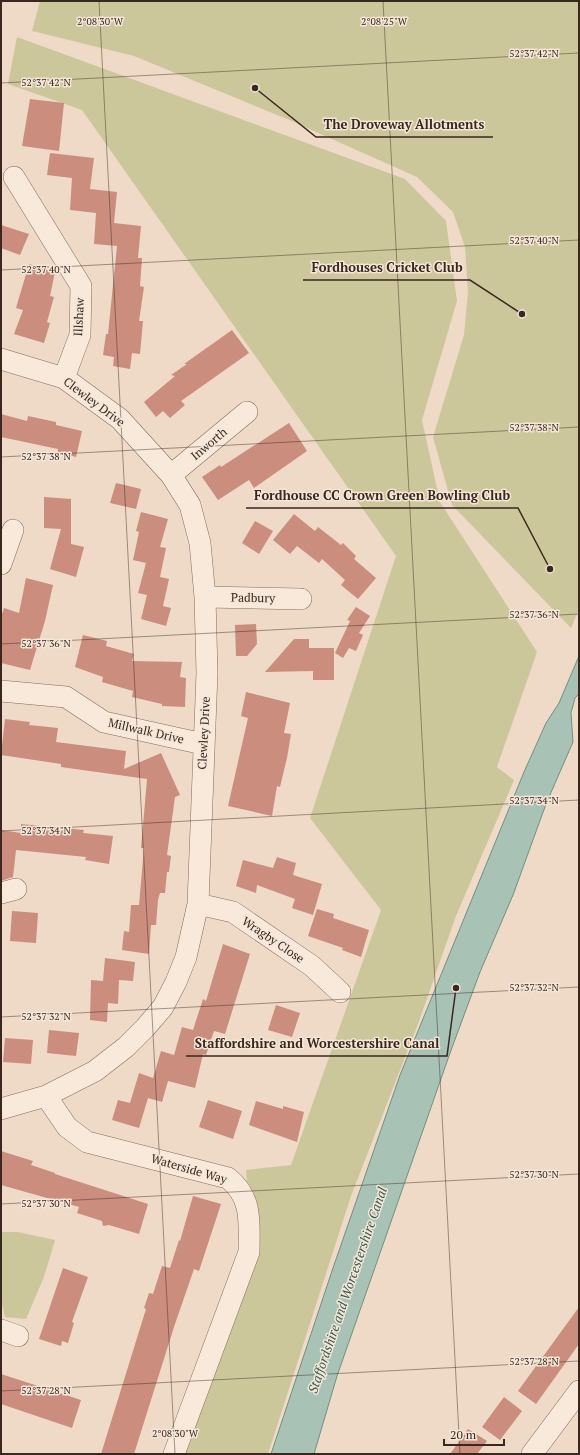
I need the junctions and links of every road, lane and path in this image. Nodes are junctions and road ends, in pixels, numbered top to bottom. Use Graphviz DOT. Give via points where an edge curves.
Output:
graph roads {
  1 [pos="14,177"];
  2 [pos="1,359"];
  3 [pos="64,378"];
  4 [pos="247,412"];
  5 [pos="171,475"];
  6 [pos="13,530"];
  7 [pos="1,564"];
  8 [pos="205,597"];
  9 [pos="301,599"];
  10 [pos="1,691"];
  11 [pos="203,744"];
  12 [pos="198,904"];
  13 [pos="340,992"];
  14 [pos="46,1096"];
  15 [pos="1,1109"];
  16 [pos="579,1391"];
  17 [pos="174,1454"];
  18 [pos="532,1454"];
  1 -- 3 [label="street, Illshaw" via="81,286 80,335"];
  2 -- 3 [label="street, Clewley Drive"];
  3 -- 5 [label="street, Clewley Drive" via="120,419"];
  4 -- 5 [label="street, Inworth"];
  5 -- 8 [label="street, Clewley Drive" via="190,505 200,543"];
  6 -- 7 [label="street"];
  8 -- 9 [label="street, Padbury"];
  8 -- 11 [label="street, Clewley Drive" via="207,673"];
  10 -- 11 [label="street, Millwalk Drive" via="66,697 104,722"];
  11 -- 12 [label="street, Clewley Drive"];
  12 -- 13 [label="street, Wragby Close" via="232,912 312,966"];
  12 -- 14 [label="street, Clewley Drive" via="186,956 163,1007 126,1047 95,1071"];
  14 -- 15 [label="street, Clewley Drive"];
  14 -- 17 [label="street, Waterside Way" via="67,1126 87,1142 228,1178 238,1186 246,1201 249,1252"];
  16 -- 18 [label="street"];
}
